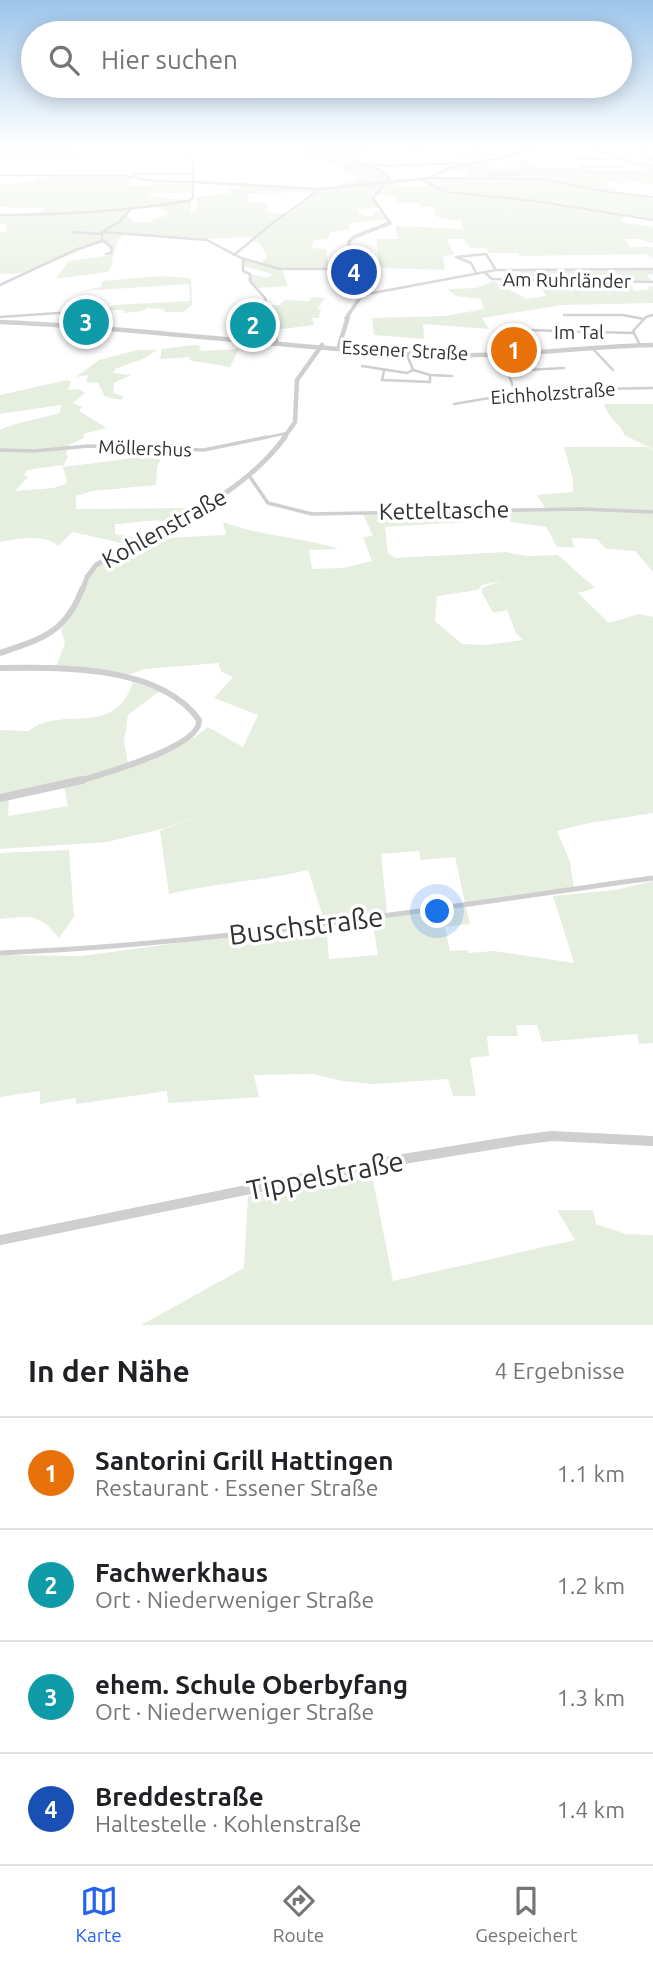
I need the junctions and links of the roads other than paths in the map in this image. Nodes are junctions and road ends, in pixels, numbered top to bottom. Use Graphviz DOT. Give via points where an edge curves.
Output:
graph roads {
  1 [pos="144,208"];
  2 [pos="293,208"];
  3 [pos="380,208"];
  4 [pos="577,208"];
  5 [pos="131,210"];
  6 [pos="0,215"];
  7 [pos="653,220"];
  8 [pos="73,232"];
  9 [pos="102,233"];
  10 [pos="103,240"];
  11 [pos="106,254"];
  12 [pos="234,255"];
  13 [pos="243,258"];
  14 [pos="349,269"];
  15 [pos="653,269"];
  16 [pos="496,270"];
  17 [pos="483,272"];
  18 [pos="476,273"];
  19 [pos="653,282"];
  20 [pos="0,285"];
  21 [pos="362,295"];
  22 [pos="73,312"];
  23 [pos="564,314"];
  24 [pos="653,315"];
  25 [pos="644,319"];
  26 [pos="0,320"];
  27 [pos="526,330"];
  28 [pos="633,333"];
  29 [pos="277,341"];
  30 [pos="322,345"];
  31 [pos="640,345"];
  32 [pos="653,345"];
  33 [pos="339,346"];
  34 [pos="592,348"];
  35 [pos="406,352"];
  36 [pos="501,353"];
  37 [pos="362,366"];
  38 [pos="564,368"];
  39 [pos="413,370"];
  40 [pos="613,370"];
  41 [pos="384,371"];
  42 [pos="507,371"];
  43 [pos="430,375"];
  44 [pos="452,376"];
  45 [pos="653,388"];
  46 [pos="515,392"];
  47 [pos="454,404"];
  48 [pos="288,433"];
  49 [pos="0,450"];
  50 [pos="250,477"];
  51 [pos="653,512"];
  52 [pos="0,653"];
  53 [pos="0,668"];
  54 [pos="0,798"];
  55 [pos="653,878"];
  56 [pos="0,953"];
  57 [pos="653,1141"];
  58 [pos="0,1240"];
  1 -- 5 [label="street"];
  2 -- 12 [label="street"];
  3 -- 14 [label="street" via="391,222 351,239"];
  4 -- 7 [label="street"];
  5 -- 6 [label="street"];
  5 -- 9 [label="street"];
  8 -- 9 [label="street"];
  9 -- 10 [label="street"];
  9 -- 12 [label="street" via="205,240"];
  10 -- 11 [label="street" via="113,248"];
  10 -- 20 [label="street"];
  12 -- 13 [label="street"];
  13 -- 14 [label="street" via="282,269"];
  13 -- 29 [label="street" via="243,271 265,298"];
  14 -- 21 [label="street"];
  15 -- 16 [label="street"];
  16 -- 17 [label="street"];
  16 -- 18 [label="street" via="486,254 456,257 471,263"];
  17 -- 18 [label="street"];
  17 -- 19 [label="street, Am Ruhrländer" via="492,279"];
  18 -- 21 [label="street"];
  21 -- 33 [label="street" via="345,321"];
  22 -- 26 [label="street"];
  23 -- 25 [label="street, Im Tal"];
  24 -- 25 [label="street, Im Tal"];
  25 -- 28 [label="street, Im Tal"];
  26 -- 29 [label="street, Essener Straße"];
  27 -- 28 [label="street, Im Tal"];
  28 -- 31 [label="street, Im Tal"];
  29 -- 30 [label="street, Essener Straße"];
  30 -- 33 [label="street, Essener Straße"];
  30 -- 48 [label="street, Kohlenstraße" via="295,385 297,417"];
  31 -- 32 [label="street, Essener Straße"];
  31 -- 34 [label="street, Essener Straße"];
  33 -- 35 [label="street, Essener Straße"];
  34 -- 36 [label="street, Essener Straße"];
  34 -- 40 [label="street"];
  35 -- 36 [label="street, Essener Straße"];
  35 -- 39 [label="street"];
  36 -- 42 [label="street"];
  37 -- 41 [label="street"];
  38 -- 42 [label="street"];
  39 -- 41 [label="street" via="402,374"];
  39 -- 43 [label="street"];
  41 -- 43 [label="street" via="383,380 390,382 430,382"];
  42 -- 46 [label="street"];
  43 -- 44 [label="street"];
  45 -- 46 [label="street, Eichholzstraße"];
  46 -- 47 [label="street, Eichholzstraße"];
  48 -- 49 [label="street, Möllershus" via="204,450 89,446"];
  48 -- 50 [label="street, Kohlenstraße"];
  50 -- 51 [label="street, Ketteltasche" via="270,505 312,514"];
  50 -- 52 [label="street, Kohlenstraße" via="201,512 96,565 60,629"];
  53 -- 54 [label="street" via="85,670 143,682 180,702 200,723 192,737 119,770"];
  55 -- 56 [label="street, Buschstraße" via="237,935 100,949"];
  57 -- 58 [label="street, Tippelstraße" via="552,1136 520,1140 379,1163"];
}
